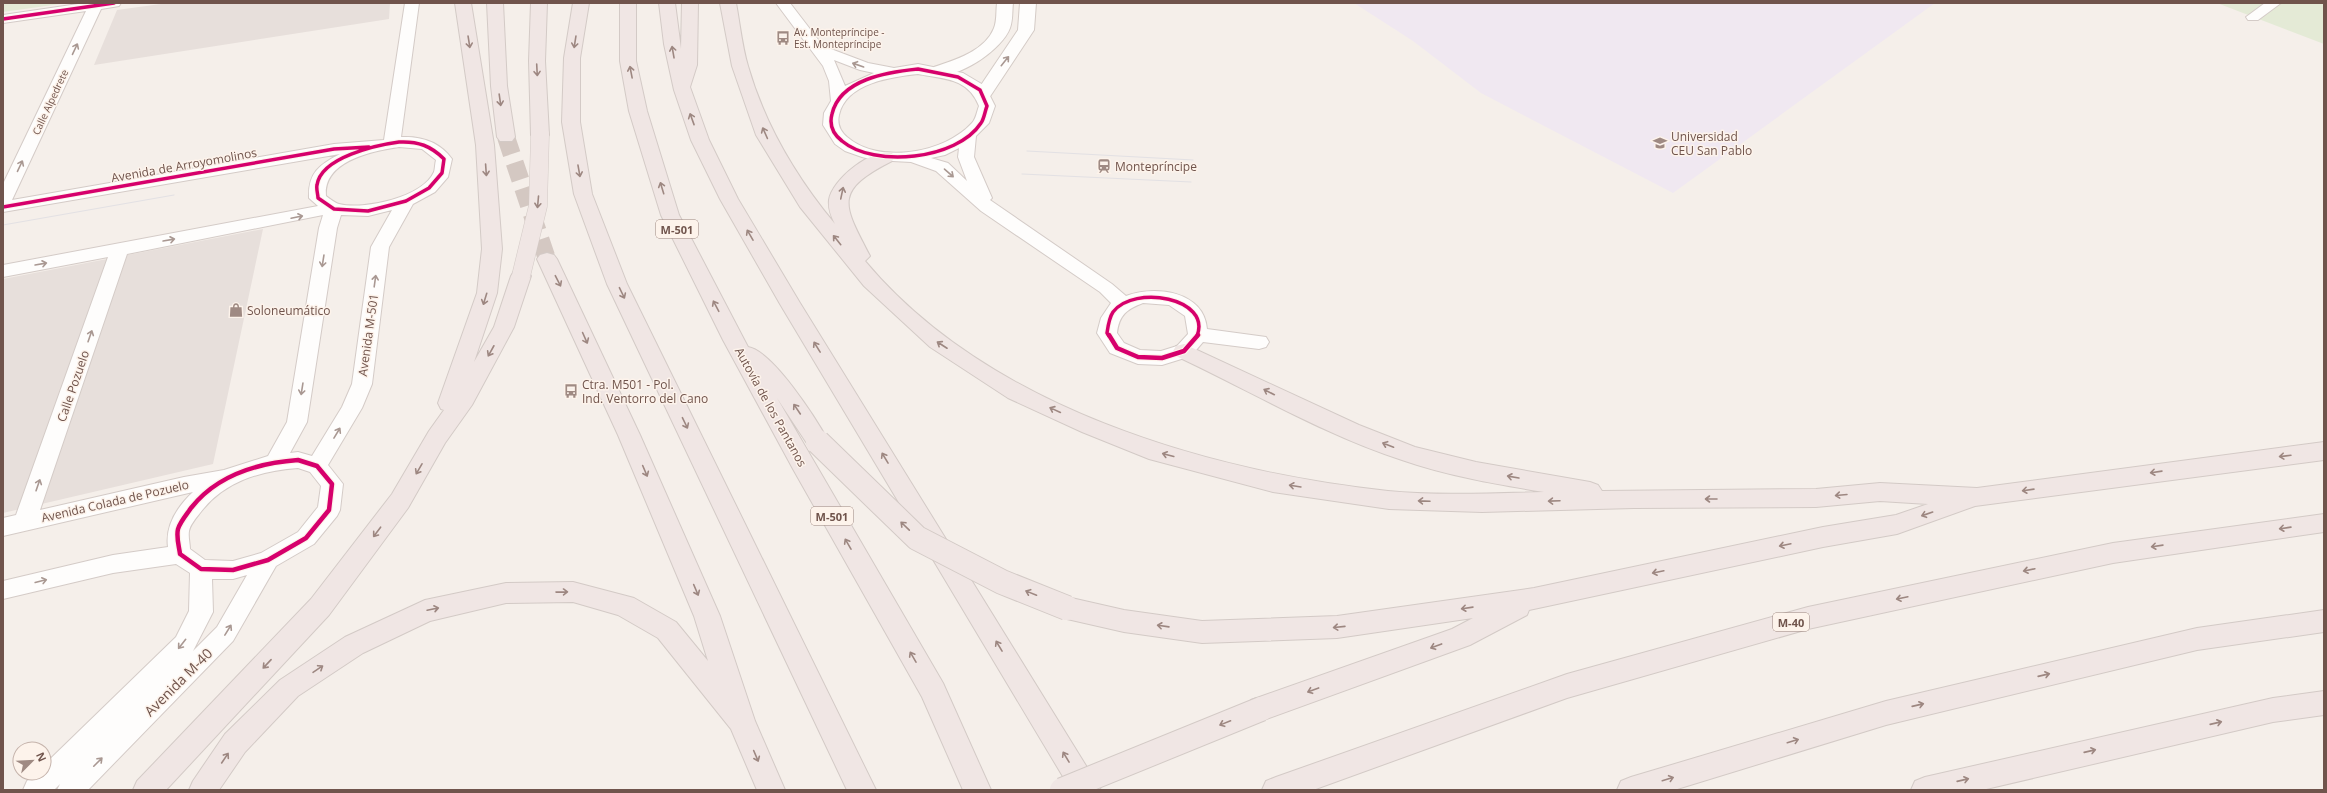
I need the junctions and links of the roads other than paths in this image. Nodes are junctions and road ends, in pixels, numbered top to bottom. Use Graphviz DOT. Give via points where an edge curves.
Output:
graph roads {
  1 [pos="114,3"];
  2 [pos="412,3"];
  3 [pos="463,3"];
  4 [pos="495,3"];
  5 [pos="504,3"];
  6 [pos="539,3"];
  7 [pos="581,3"];
  8 [pos="628,3"];
  9 [pos="667,3"];
  10 [pos="690,3"];
  11 [pos="728,3"];
  12 [pos="783,3"];
  13 [pos="1005,3"];
  14 [pos="1028,3"];
  15 [pos="2274,3"];
  16 [pos="96,4"];
  17 [pos="2253,16"];
  18 [pos="3,19"];
  19 [pos="496,47"];
  20 [pos="817,49"];
  21 [pos="896,71"];
  22 [pos="940,71"];
  23 [pos="682,90"];
  24 [pos="983,94"];
  25 [pos="838,100"];
  26 [pos="506,137"];
  27 [pos="969,137"];
  28 [pos="392,142"];
  29 [pos="369,147"];
  30 [pos="886,157"];
  31 [pos="914,157"];
  32 [pos="406,201"];
  33 [pos="3,202"];
  34 [pos="3,207"];
  35 [pos="987,207"];
  36 [pos="332,209"];
  37 [pos="120,249"];
  38 [pos="547,259"];
  39 [pos="3,271"];
  40 [pos="871,281"];
  41 [pos="1123,304"];
  42 [pos="734,340"];
  43 [pos="1259,342"];
  44 [pos="1191,343"];
  45 [pos="437,437"];
  46 [pos="2324,451"];
  47 [pos="275,461"];
  48 [pos="317,466"];
  49 [pos="228,477"];
  50 [pos="1977,497"];
  51 [pos="1634,499"];
  52 [pos="25,522"];
  53 [pos="2324,523"];
  54 [pos="3,527"];
  55 [pos="180,554"];
  56 [pos="268,560"];
  57 [pos="201,569"];
  58 [pos="3,590"];
  59 [pos="1534,599"];
  60 [pos="2324,620"];
  61 [pos="933,691"];
  62 [pos="2324,703"];
  63 [pos="741,721"];
  64 [pos="36,790"];
  65 [pos="70,790"];
  66 [pos="147,790"];
  67 [pos="203,790"];
  68 [pos="771,790"];
  69 [pos="862,790"];
  70 [pos="977,790"];
  71 [pos="988,790"];
  72 [pos="1062,790"];
  73 [pos="1087,790"];
  74 [pos="1276,790"];
  75 [pos="1631,790"];
  76 [pos="1925,790"];
  1 -- 16 [label="street"];
  2 -- 28 [label="street"];
  3 -- 45 [label="highway, one-way" via="485,145 492,249 487,293"];
  4 -- 19 [label="highway"];
  5 -- 19 [label="highway"];
  6 -- 45 [label="highway, one-way, bridge" via="538,206 522,276 504,326 464,399"];
  7 -- 69 [label="highway, one-way" via="572,58 571,122 583,194 617,284"];
  42 -- 8 [label="highway, Autovía de los Pantanos / M-501, one-way" via="670,215 638,111 628,61"];
  23 -- 9 [label="highway, one-way" via="672,44"];
  10 -- 23 [label="highway" via="689,64"];
  40 -- 11 [label="highway, one-way" via="807,203 765,135 740,66"];
  12 -- 20 [label="street"];
  13 -- 22 [label="street" via="1002,28 992,42 980,54"];
  24 -- 14 [label="street, one-way" via="1026,30"];
  15 -- 17 [label="street"];
  16 -- 18 [label="street"];
  33 -- 16 [label="street, Calle Alpedrete, one-way"];
  19 -- 26 [label="highway, one-way"];
  21 -- 20 [label="street, one-way" via="865,67"];
  20 -- 25 [label="street" via="830,65 837,81"];
  21 -- 22 [label="street"];
  21 -- 25 [label="street" via="873,77 852,87"];
  22 -- 24 [label="street" via="973,84"];
  73 -- 23 [label="highway, one-way" via="790,304 729,199 700,140"];
  24 -- 27 [label="street" via="987,110 982,124"];
  25 -- 30 [label="street" via="830,115 833,130 843,143 862,152"];
  27 -- 31 [label="street" via="935,153"];
  27 -- 35 [label="street" via="966,157"];
  28 -- 29 [label="street"];
  28 -- 32 [label="street" via="417,142 435,148 444,158 442,173 429,188"];
  29 -- 34 [label="street, Avenida de Arroyomolinos" via="334,149"];
  29 -- 36 [label="street" via="345,157 327,170 317,185 318,198"];
  30 -- 31 [label="street"];
  40 -- 30 [label="highway, one-way" via="838,208 843,186 862,169"];
  31 -- 35 [label="street, one-way" via="942,167"];
  32 -- 36 [label="street" via="368,211"];
  48 -- 32 [label="street, Avenida M-501, one-way" via="352,408 362,384 380,247"];
  35 -- 41 [label="street" via="1106,288"];
  37 -- 36 [label="street, one-way"];
  36 -- 47 [label="street, one-way" via="297,422"];
  39 -- 37 [label="street, one-way"];
  52 -- 37 [label="street, Calle Pozuelo, one-way"];
  38 -- 63 [label="highway, one-way" via="629,435 708,616"];
  51 -- 40 [label="highway, one-way" via="1482,503 1389,500 1273,483 1157,453 1016,392 937,342"];
  41 -- 44 [label="street" via="1142,297 1164,297 1180,302 1192,311 1198,322"];
  41 -- 44 [label="street" via="1109,317 1107,333 1117,348 1138,358 1162,358"];
  59 -- 42 [label="highway, one-way, bridge" via="1337,627 1202,632 1124,621 1067,608 1002,582 917,538 818,442 777,381"];
  61 -- 42 [label="highway, Autovía de los Pantanos / M-501, one-way"];
  43 -- 44 [label="street"];
  51 -- 44 [label="highway, one-way" via="1492,474 1410,454 1336,426 1235,374"];
  45 -- 66 [label="highway, one-way" via="400,501 320,607"];
  46 -- 50 [label="highway, one-way"];
  47 -- 48 [label="street" via="298,460"];
  47 -- 49 [label="street"];
  48 -- 56 [label="street" via="332,484 329,510 306,538"];
  49 -- 52 [label="street, Avenida Colada de Pozuelo"];
  49 -- 55 [label="street" via="195,501 178,529"];
  50 -- 51 [label="highway, one-way" via="1880,492 1816,498"];
  50 -- 59 [label="highway, one-way" via="1898,524 1824,537"];
  52 -- 54 [label="street, Avenida Colada de Pozuelo"];
  53 -- 74 [label="highway, M-40, one-way" via="2113,552 1808,618 1567,686"];
  55 -- 57 [label="street"];
  58 -- 55 [label="street, one-way" via="113,564"];
  56 -- 57 [label="street" via="233,570"];
  65 -- 56 [label="street, Avenida M-40, one-way" via="225,634"];
  57 -- 64 [label="street, Avenida M-40, one-way" via="201,612 184,644"];
  59 -- 72 [label="highway, one-way, bridge" via="1461,637 1261,709"];
  75 -- 60 [label="highway, one-way" via="1886,713 2197,639"];
  61 -- 70 [label="highway, Autovía de los Pantanos / M-501"];
  61 -- 71 [label="highway"];
  76 -- 62 [label="highway, one-way" via="2273,710"];
  67 -- 63 [label="highway, one-way" via="235,743 289,688 354,645 425,610 506,593 573,592 625,606 667,630"];
  63 -- 68 [label="highway, one-way"];
}
